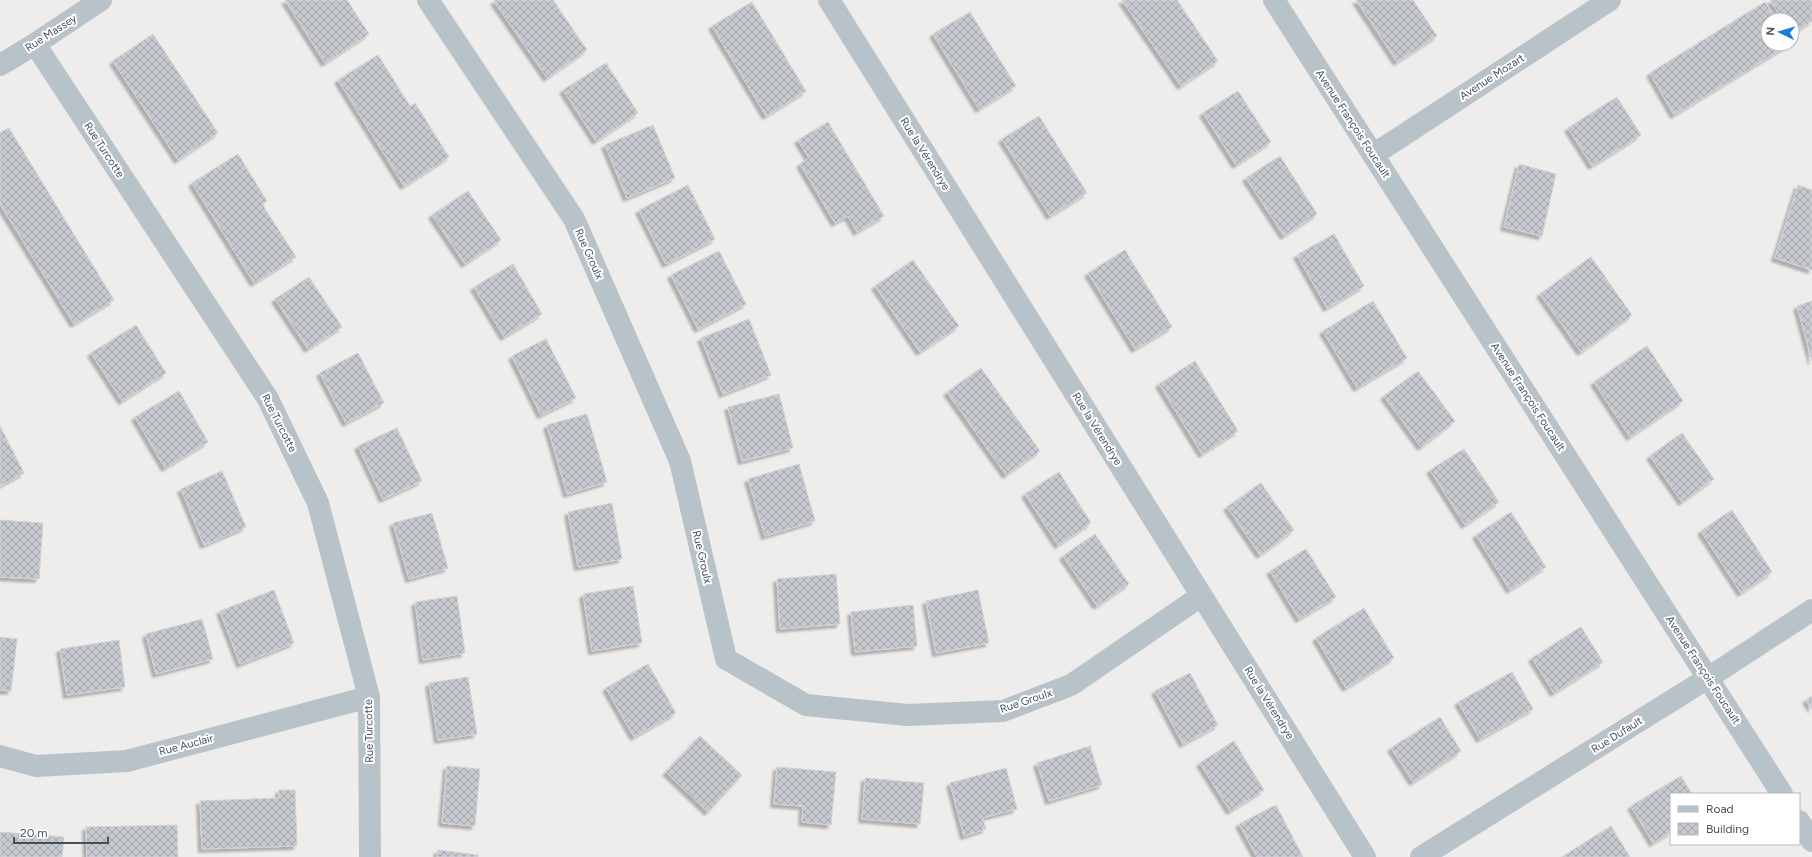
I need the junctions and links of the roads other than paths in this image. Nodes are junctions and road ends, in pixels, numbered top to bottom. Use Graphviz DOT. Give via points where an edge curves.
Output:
graph roads {
  1 [pos="101,0"];
  2 [pos="428,0"];
  3 [pos="829,0"];
  4 [pos="1274,0"];
  5 [pos="1610,0"];
  6 [pos="35,44"];
  7 [pos="0,65"];
  8 [pos="1373,155"];
  9 [pos="1201,596"];
  10 [pos="1812,610"];
  11 [pos="1708,678"];
  12 [pos="369,697"];
  13 [pos="0,756"];
  14 [pos="1781,793"];
  15 [pos="1800,823"];
  16 [pos="1812,841"];
  17 [pos="370,857"];
  18 [pos="1365,857"];
  19 [pos="1421,857"];
  1 -- 6 [label="street, Rue Massey"];
  2 -- 9 [label="street, Rue Groulx" via="574,219 680,461 726,658 806,705 908,715 1003,711 1071,685"];
  3 -- 9 [label="street, Rue la Vérendrye"];
  4 -- 8 [label="street, Avenue François Foucault"];
  5 -- 8 [label="street, Avenue Mozart"];
  6 -- 7 [label="street, Rue Massey"];
  6 -- 12 [label="street, Rue Turcotte" via="268,399 318,503"];
  8 -- 11 [label="street, Avenue François Foucault"];
  9 -- 18 [label="street, Rue la Vérendrye"];
  10 -- 11 [label="street, Rue Dufault"];
  11 -- 14 [label="street, Avenue François Foucault"];
  11 -- 19 [label="street, Rue Dufault"];
  12 -- 13 [label="street, Rue Auclair" via="127,761 36,766"];
  12 -- 17 [label="street, Rue Turcotte"];
  15 -- 16 [label="street"];
}
